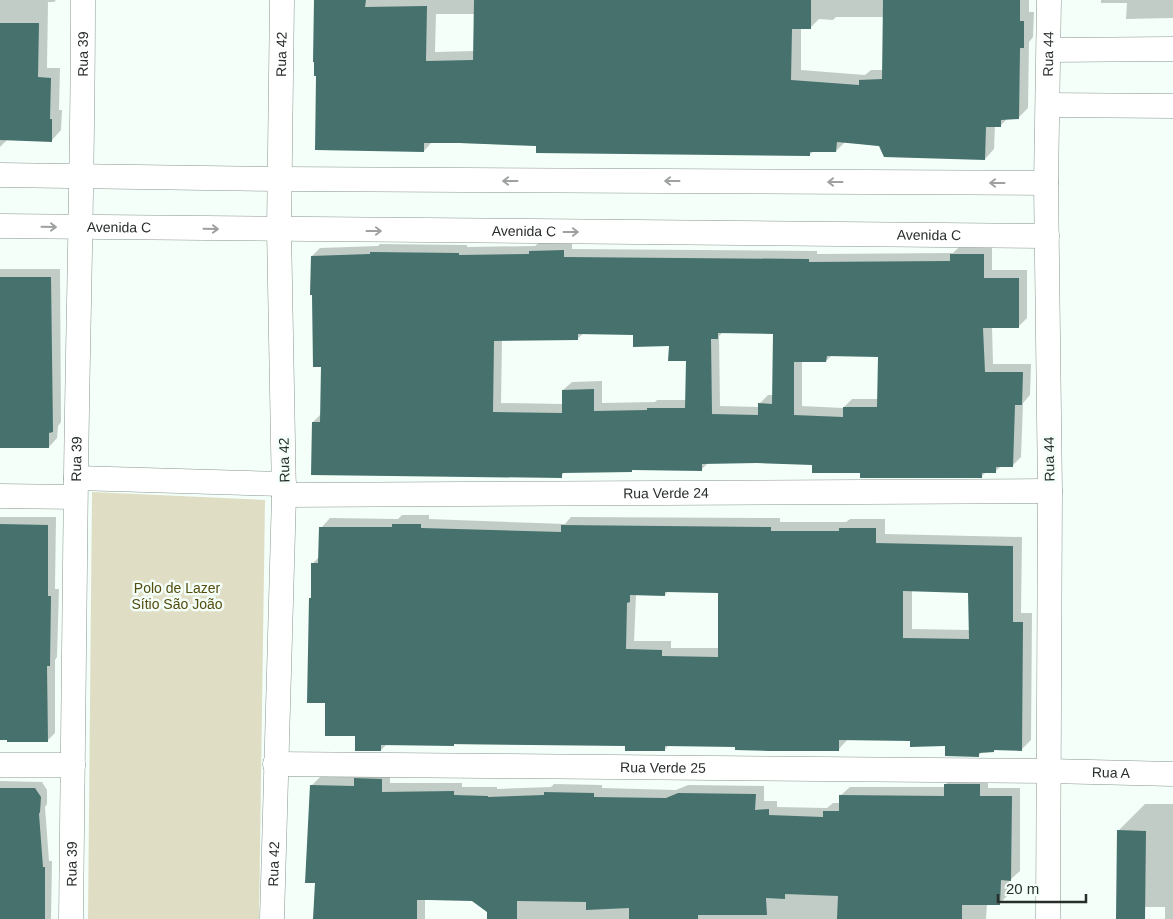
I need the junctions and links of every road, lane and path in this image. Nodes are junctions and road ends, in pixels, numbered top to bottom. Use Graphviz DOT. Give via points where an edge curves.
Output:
graph roads {
  1 [pos="84,0"];
  2 [pos="282,0"];
  3 [pos="1049,0"];
  4 [pos="1173,49"];
  5 [pos="1049,50"];
  6 [pos="1048,105"];
  7 [pos="1173,106"];
  8 [pos="0,175"];
  9 [pos="83,175"];
  10 [pos="280,179"];
  11 [pos="1046,184"];
  12 [pos="0,226"];
  13 [pos="80,227"];
  14 [pos="279,230"];
  15 [pos="1046,236"];
  16 [pos="75,488"];
  17 [pos="284,490"];
  18 [pos="1050,491"];
  19 [pos="0,496"];
  20 [pos="275,764"];
  21 [pos="0,765"];
  22 [pos="73,765"];
  23 [pos="1049,771"];
  24 [pos="1173,774"];
  25 [pos="71,919"];
  26 [pos="272,919"];
  27 [pos="1048,919"];
  1 -- 9 [label="street, Rua 39"];
  2 -- 10 [label="street, Rua 42"];
  3 -- 5 [label="street, Rua 44"];
  4 -- 5 [label="street"];
  5 -- 6 [label="street, Rua 44"];
  6 -- 7 [label="street"];
  6 -- 11 [label="street, Rua 44"];
  8 -- 9 [label="street"];
  9 -- 10 [label="street"];
  9 -- 13 [label="street, Rua 39"];
  11 -- 10 [label="street, one-way"];
  10 -- 14 [label="street, Rua 42"];
  11 -- 15 [label="street, Rua 44"];
  12 -- 13 [label="street, Avenida C, one-way"];
  13 -- 14 [label="street, Avenida C, one-way"];
  13 -- 16 [label="street, Rua 39"];
  14 -- 15 [label="street, Avenida C, one-way"];
  14 -- 17 [label="street, Rua 42"];
  15 -- 18 [label="street, Rua 44"];
  16 -- 17 [label="street, Rua Verde 24"];
  16 -- 19 [label="street, Rua Verde 24"];
  16 -- 22 [label="street, Rua 39"];
  17 -- 18 [label="street, Rua Verde 24"];
  17 -- 20 [label="street, Rua 42"];
  18 -- 23 [label="street, Rua 44"];
  20 -- 23 [label="street, Rua Verde 25"];
  20 -- 26 [label="street, Rua 42"];
  21 -- 22 [label="street"];
  22 -- 25 [label="street, Rua 39"];
  23 -- 24 [label="street, Rua A"];
  23 -- 27 [label="street, Rua 44"];
}
